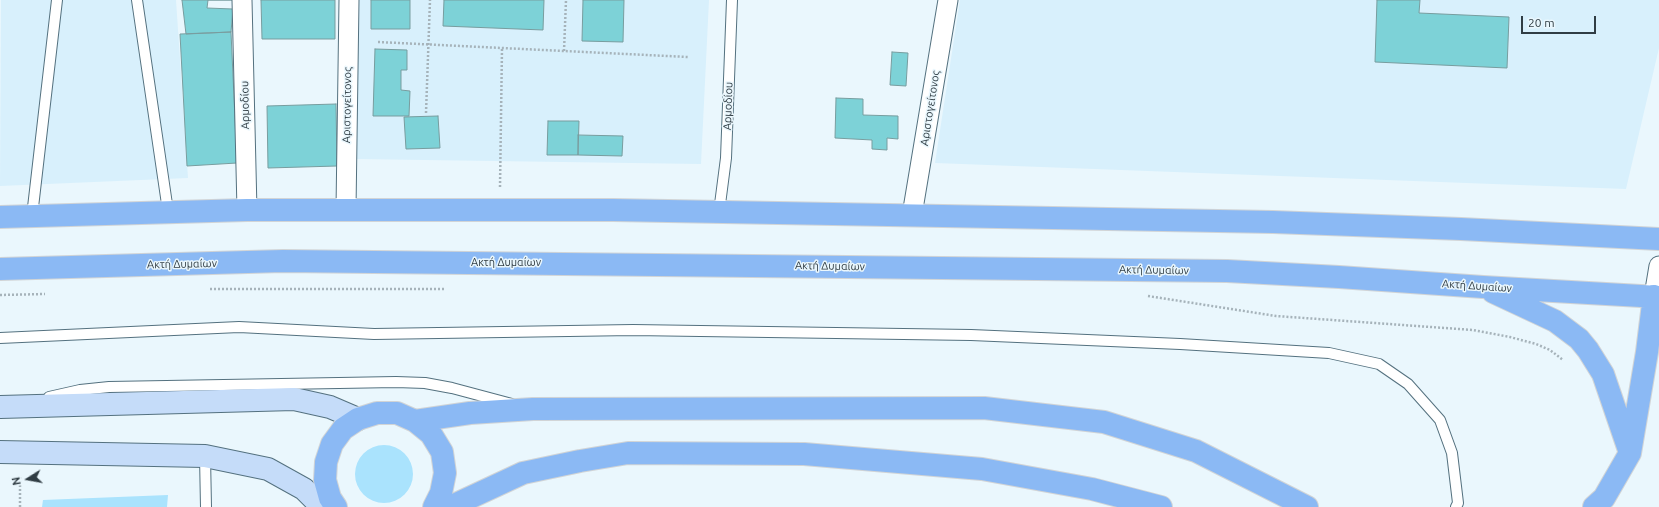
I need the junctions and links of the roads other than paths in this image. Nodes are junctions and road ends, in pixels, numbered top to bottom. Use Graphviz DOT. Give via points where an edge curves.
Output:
graph roads {
  1 [pos="57,0"];
  2 [pos="137,0"];
  3 [pos="242,0"];
  4 [pos="349,0"];
  5 [pos="732,0"];
  6 [pos="948,0"];
  7 [pos="346,209"];
  8 [pos="247,210"];
  9 [pos="168,211"];
  10 [pos="719,212"];
  11 [pos="912,215"];
  12 [pos="32,216"];
  13 [pos="0,217"];
  14 [pos="1659,239"];
  15 [pos="1659,266"];
  16 [pos="0,269"];
  17 [pos="1483,287"];
  18 [pos="1657,296"];
  19 [pos="0,338"];
  20 [pos="0,406"];
  21 [pos="533,409"];
  22 [pos="358,419"];
  23 [pos="416,421"];
  24 [pos="10,452"];
  25 [pos="1630,453"];
  26 [pos="204,456"];
  27 [pos="206,507"];
  28 [pos="322,507"];
  29 [pos="336,507"];
  30 [pos="434,507"];
  31 [pos="450,507"];
  32 [pos="1161,507"];
  33 [pos="1306,507"];
  34 [pos="1456,507"];
  35 [pos="1594,507"];
  1 -- 12 [label="lane"];
  2 -- 9 [label="lane"];
  3 -- 8 [label="street, Αρμοδίου"];
  4 -- 7 [label="street, Αριστογείτονος"];
  5 -- 10 [label="lane, Αρμοδίου" via="726,158"];
  6 -- 11 [label="street, Αριστογείτονος"];
  7 -- 8 [label="main road"];
  7 -- 10 [label="main road"];
  8 -- 9 [label="main road"];
  9 -- 12 [label="main road"];
  10 -- 11 [label="main road"];
  11 -- 14 [label="main road" via="1274,222"];
  12 -- 13 [label="main road"];
  15 -- 18 [label="street"];
  16 -- 17 [label="main road, Ακτή Δυμαίων" via="283,262 599,263 1227,271"];
  17 -- 18 [label="main road, Ακτή Δυμαίων"];
  17 -- 25 [label="main road" via="1555,321 1588,350 1603,374"];
  18 -- 25 [label="main road"];
  19 -- 34 [label="lane" via="239,327 374,334 633,330 971,335 1329,353 1379,364 1408,384 1440,420 1452,453 1458,503"];
  20 -- 21 [label="lane" via="80,390 109,387 396,382 425,383 452,388"];
  20 -- 22 [label="main road" via="294,399 330,407"];
  21 -- 23 [label="main road" via="470,413"];
  21 -- 33 [label="main road" via="984,408 1104,422 1196,451"];
  22 -- 23 [label="main road" via="377,413 397,413"];
  22 -- 29 [label="main road" via="343,429 332,444 326,462 325,480 330,498"];
  23 -- 30 [label="main road" via="431,434 442,452 445,473 442,493"];
  24 -- 26 [label="main road"];
  25 -- 35 [label="main road" via="1604,498"];
  26 -- 27 [label="lane"];
  26 -- 28 [label="main road" via="268,469 304,490"];
  31 -- 32 [label="main road" via="523,473 628,453 804,454 982,469 1092,489"];
}
